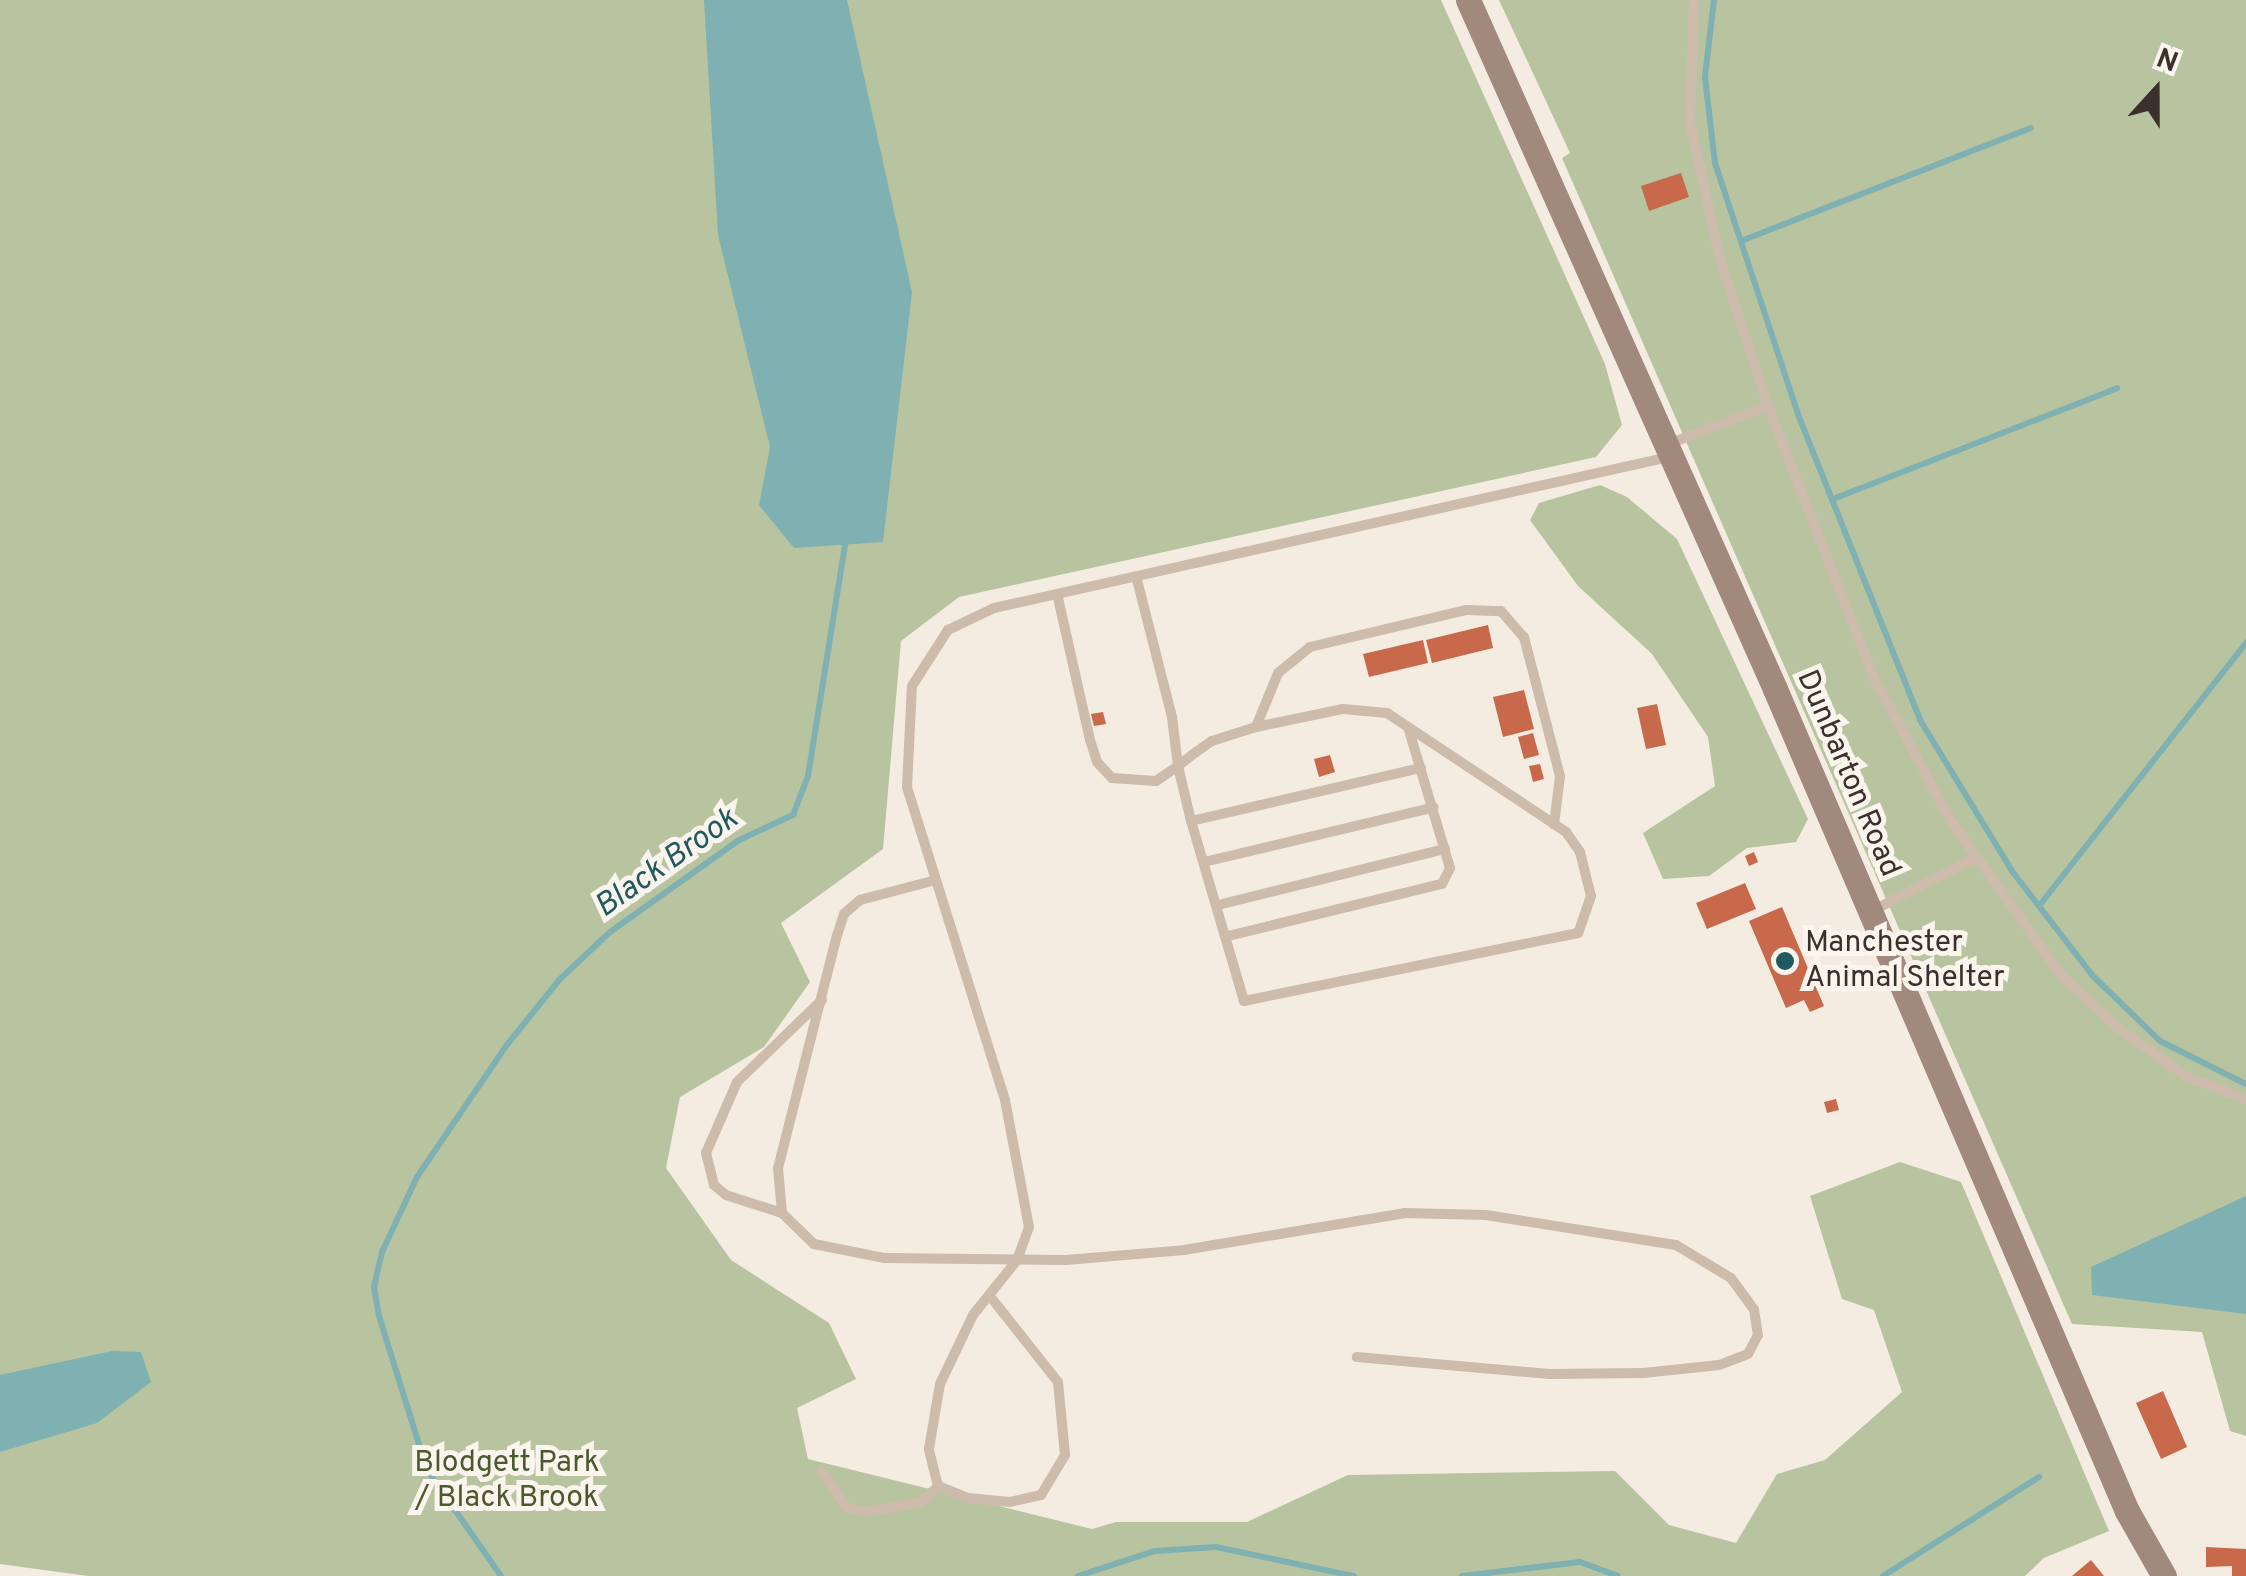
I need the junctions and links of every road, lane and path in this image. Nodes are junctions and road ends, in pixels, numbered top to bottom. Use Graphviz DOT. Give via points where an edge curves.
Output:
graph roads {
  1 [pos="1468,0"];
  2 [pos="1694,0"];
  3 [pos="1768,406"];
  4 [pos="1668,451"];
  5 [pos="1137,580"];
  6 [pos="1058,598"];
  7 [pos="1408,726"];
  8 [pos="1256,727"];
  9 [pos="1178,766"];
  10 [pos="1422,768"];
  11 [pos="1434,807"];
  12 [pos="1191,821"];
  13 [pos="1554,824"];
  14 [pos="1445,849"];
  15 [pos="1977,858"];
  16 [pos="1204,862"];
  17 [pos="932,881"];
  18 [pos="1218,905"];
  19 [pos="1871,911"];
  20 [pos="1228,936"];
  21 [pos="823,1000"];
  22 [pos="2246,1100"];
  23 [pos="782,1212"];
  24 [pos="1017,1260"];
  25 [pos="989,1295"];
  26 [pos="1357,1357"];
  27 [pos="822,1472"];
  28 [pos="938,1486"];
  29 [pos="2164,1576"];
  1 -- 4 [label="street, Dunbarton Road"];
  2 -- 3 [label="lane" via="1690,123 1720,259"];
  3 -- 4 [label="lane"];
  3 -- 15 [label="lane" via="1873,676"];
  4 -- 5 [label="lane"];
  4 -- 19 [label="street, Dunbarton Road"];
  5 -- 6 [label="lane"];
  5 -- 9 [label="lane"];
  6 -- 9 [label="lane" via="1097,762 1112,778 1135,784 1156,782"];
  6 -- 17 [label="lane" via="962,620 927,656 912,686 907,788"];
  7 -- 8 [label="lane" via="1368,708"];
  7 -- 10 [label="lane"];
  7 -- 13 [label="lane"];
  8 -- 9 [label="lane" via="1212,741"];
  8 -- 13 [label="lane" via="1278,673 1310,648 1467,610 1501,612 1524,637 1560,776"];
  9 -- 12 [label="lane"];
  10 -- 11 [label="lane"];
  10 -- 12 [label="lane"];
  11 -- 14 [label="lane"];
  11 -- 16 [label="lane"];
  12 -- 16 [label="lane"];
  13 -- 20 [label="lane" via="1586,869 1591,896 1578,933 1244,1001"];
  14 -- 18 [label="lane"];
  14 -- 20 [label="lane" via="1450,868 1442,884"];
  15 -- 19 [label="lane"];
  15 -- 22 [label="lane" via="2061,975 2118,1028 2187,1078"];
  16 -- 18 [label="lane"];
  17 -- 21 [label="lane" via="860,900 844,914"];
  17 -- 24 [label="lane" via="981,1017 1016,1146 1028,1227"];
  18 -- 20 [label="lane"];
  19 -- 29 [label="street, Dunbarton Road" via="2127,1510"];
  21 -- 23 [label="lane" via="778,1168"];
  21 -- 23 [label="lane" via="737,1082 706,1154 714,1185"];
  23 -- 24 [label="lane" via="814,1244 847,1255"];
  24 -- 25 [label="lane"];
  24 -- 26 [label="lane" via="1166,1252 1404,1213 1486,1215 1676,1245 1731,1278 1754,1310 1758,1335 1748,1354 1719,1366 1644,1373 1550,1374"];
  25 -- 28 [label="lane" via="954,1349 931,1418 929,1449"];
  25 -- 28 [label="lane" via="1058,1382 1066,1455 1041,1495 1010,1502 968,1498"];
  27 -- 28 [label="lane" via="846,1507 866,1512 922,1502"];
}
